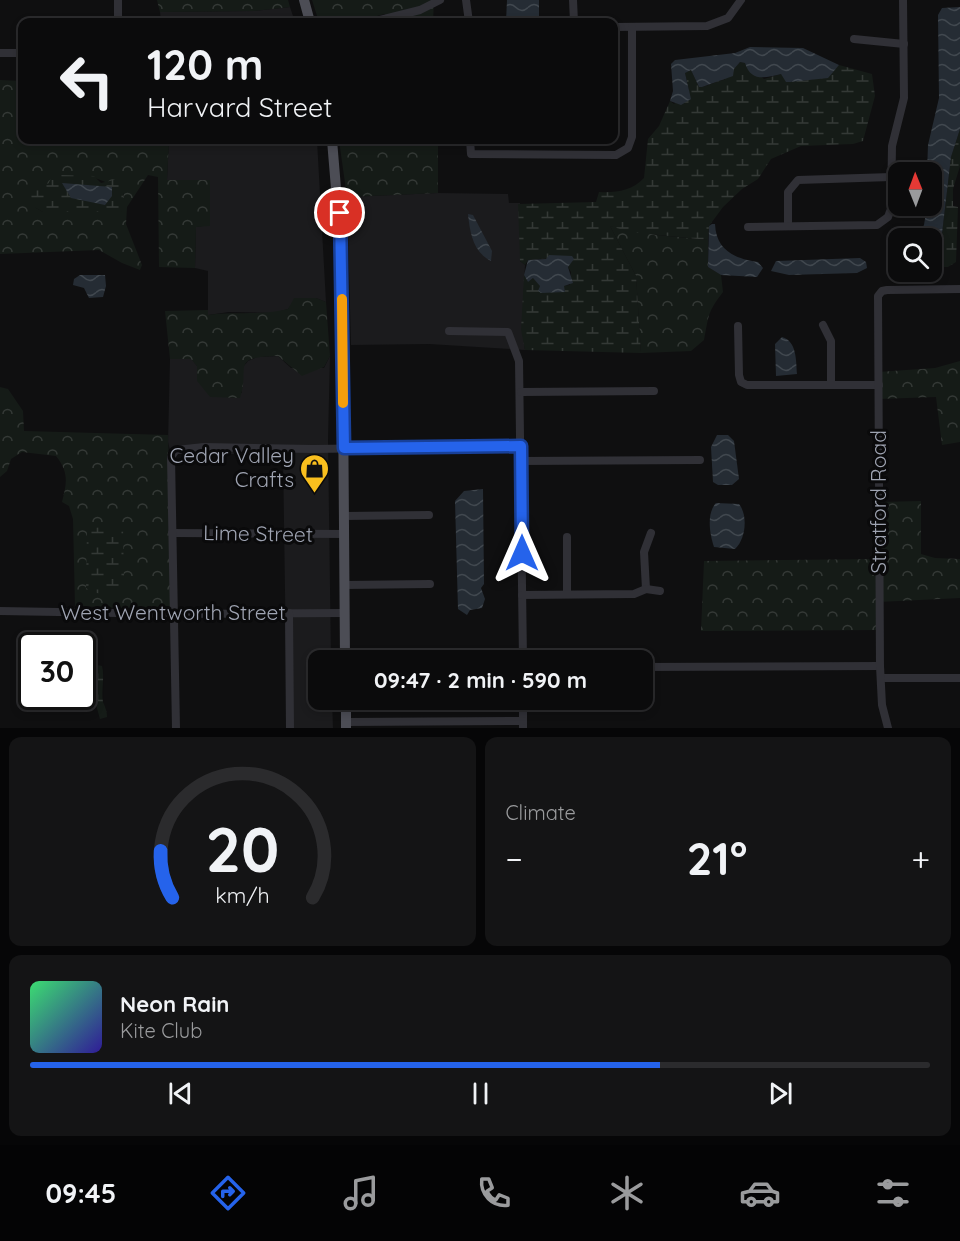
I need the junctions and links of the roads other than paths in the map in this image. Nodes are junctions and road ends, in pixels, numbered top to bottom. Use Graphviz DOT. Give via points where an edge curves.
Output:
graph roads {
  1 [pos="118,0"];
  2 [pos="304,0"];
  3 [pos="440,0"];
  4 [pos="466,0"];
  5 [pos="573,0"];
  6 [pos="741,0"];
  7 [pos="903,0"];
  8 [pos="118,18"];
  9 [pos="309,18"];
  10 [pos="388,18"];
  11 [pos="469,18"];
  12 [pos="574,18"];
  13 [pos="618,27"];
  14 [pos="632,27"];
  15 [pos="854,39"];
  16 [pos="904,44"];
  17 [pos="0,53"];
  18 [pos="18,53"];
  19 [pos="332,144"];
  20 [pos="470,144"];
  21 [pos="892,162"];
  22 [pos="888,177"];
  23 [pos="889,216"];
  24 [pos="788,226"];
  25 [pos="748,227"];
  26 [pos="960,289"];
  27 [pos="823,325"];
  28 [pos="738,326"];
  29 [pos="449,331"];
  30 [pos="831,385"];
  31 [pos="879,385"];
  32 [pos="654,391"];
  33 [pos="521,392"];
  34 [pos="521,446"];
  35 [pos="344,448"];
  36 [pos="521,460"];
  37 [pos="700,460"];
  38 [pos="429,515"];
  39 [pos="344,516"];
  40 [pos="172,533"];
  41 [pos="651,533"];
  42 [pos="345,534"];
  43 [pos="567,537"];
  44 [pos="430,584"];
  45 [pos="345,585"];
  46 [pos="646,589"];
  47 [pos="660,591"];
  48 [pos="567,594"];
  49 [pos="522,595"];
  50 [pos="0,611"];
  51 [pos="289,613"];
  52 [pos="345,613"];
  53 [pos="175,614"];
  54 [pos="345,650"];
  55 [pos="523,650"];
  56 [pos="653,666"];
  57 [pos="880,666"];
  58 [pos="882,678"];
  59 [pos="960,678"];
  60 [pos="346,725"];
  61 [pos="523,725"];
  62 [pos="176,728"];
  63 [pos="290,728"];
  64 [pos="888,728"];
  1 -- 8 [label="street"];
  2 -- 9 [label="main road"];
  3 -- 10 [label="street"];
  4 -- 11 [label="street"];
  5 -- 12 [label="street"];
  6 -- 14 [label="street" via="732,14 714,25"];
  7 -- 16 [label="street"];
  13 -- 14 [label="street"];
  14 -- 20 [label="street" via="633,137 626,151 616,155 471,154"];
  15 -- 16 [label="street"];
  16 -- 21 [label="street" via="904,98"];
  17 -- 18 [label="street"];
  19 -- 35 [label="main road" via="342,245"];
  22 -- 24 [label="street" via="798,180 788,192"];
  23 -- 24 [label="street" via="879,225"];
  24 -- 25 [label="street"];
  26 -- 31 [label="street, Stratford Road" via="882,291 878,296"];
  27 -- 30 [label="street" via="831,341"];
  28 -- 30 [label="street" via="739,375 744,384"];
  29 -- 33 [label="street" via="508,332 519,361"];
  30 -- 31 [label="street"];
  31 -- 57 [label="street, Stratford Road"];
  32 -- 33 [label="street"];
  33 -- 34 [label="street"];
  34 -- 35 [label="street"];
  34 -- 36 [label="street"];
  35 -- 39 [label="main road"];
  35 -- 40 [label="street" via="180,448 171,457"];
  36 -- 37 [label="street"];
  36 -- 49 [label="street"];
  38 -- 39 [label="street"];
  39 -- 42 [label="main road"];
  40 -- 42 [label="street, Lime Street"];
  40 -- 53 [label="street"];
  41 -- 46 [label="street" via="645,552"];
  42 -- 45 [label="main road"];
  43 -- 48 [label="street"];
  44 -- 45 [label="street"];
  45 -- 52 [label="main road"];
  46 -- 47 [label="street"];
  46 -- 48 [label="street" via="640,593"];
  48 -- 49 [label="street"];
  49 -- 55 [label="street"];
  50 -- 53 [label="street, West Wentworth Street"];
  51 -- 52 [label="street, West Wentworth Street"];
  51 -- 53 [label="street, West Wentworth Street"];
  51 -- 63 [label="street"];
  52 -- 54 [label="main road"];
  53 -- 62 [label="street"];
  56 -- 57 [label="street"];
  57 -- 58 [label="street, Stratford Road"];
  58 -- 59 [label="street"];
  58 -- 64 [label="street, Stratford Road" via="882,705"];
  60 -- 61 [label="street"];
}
